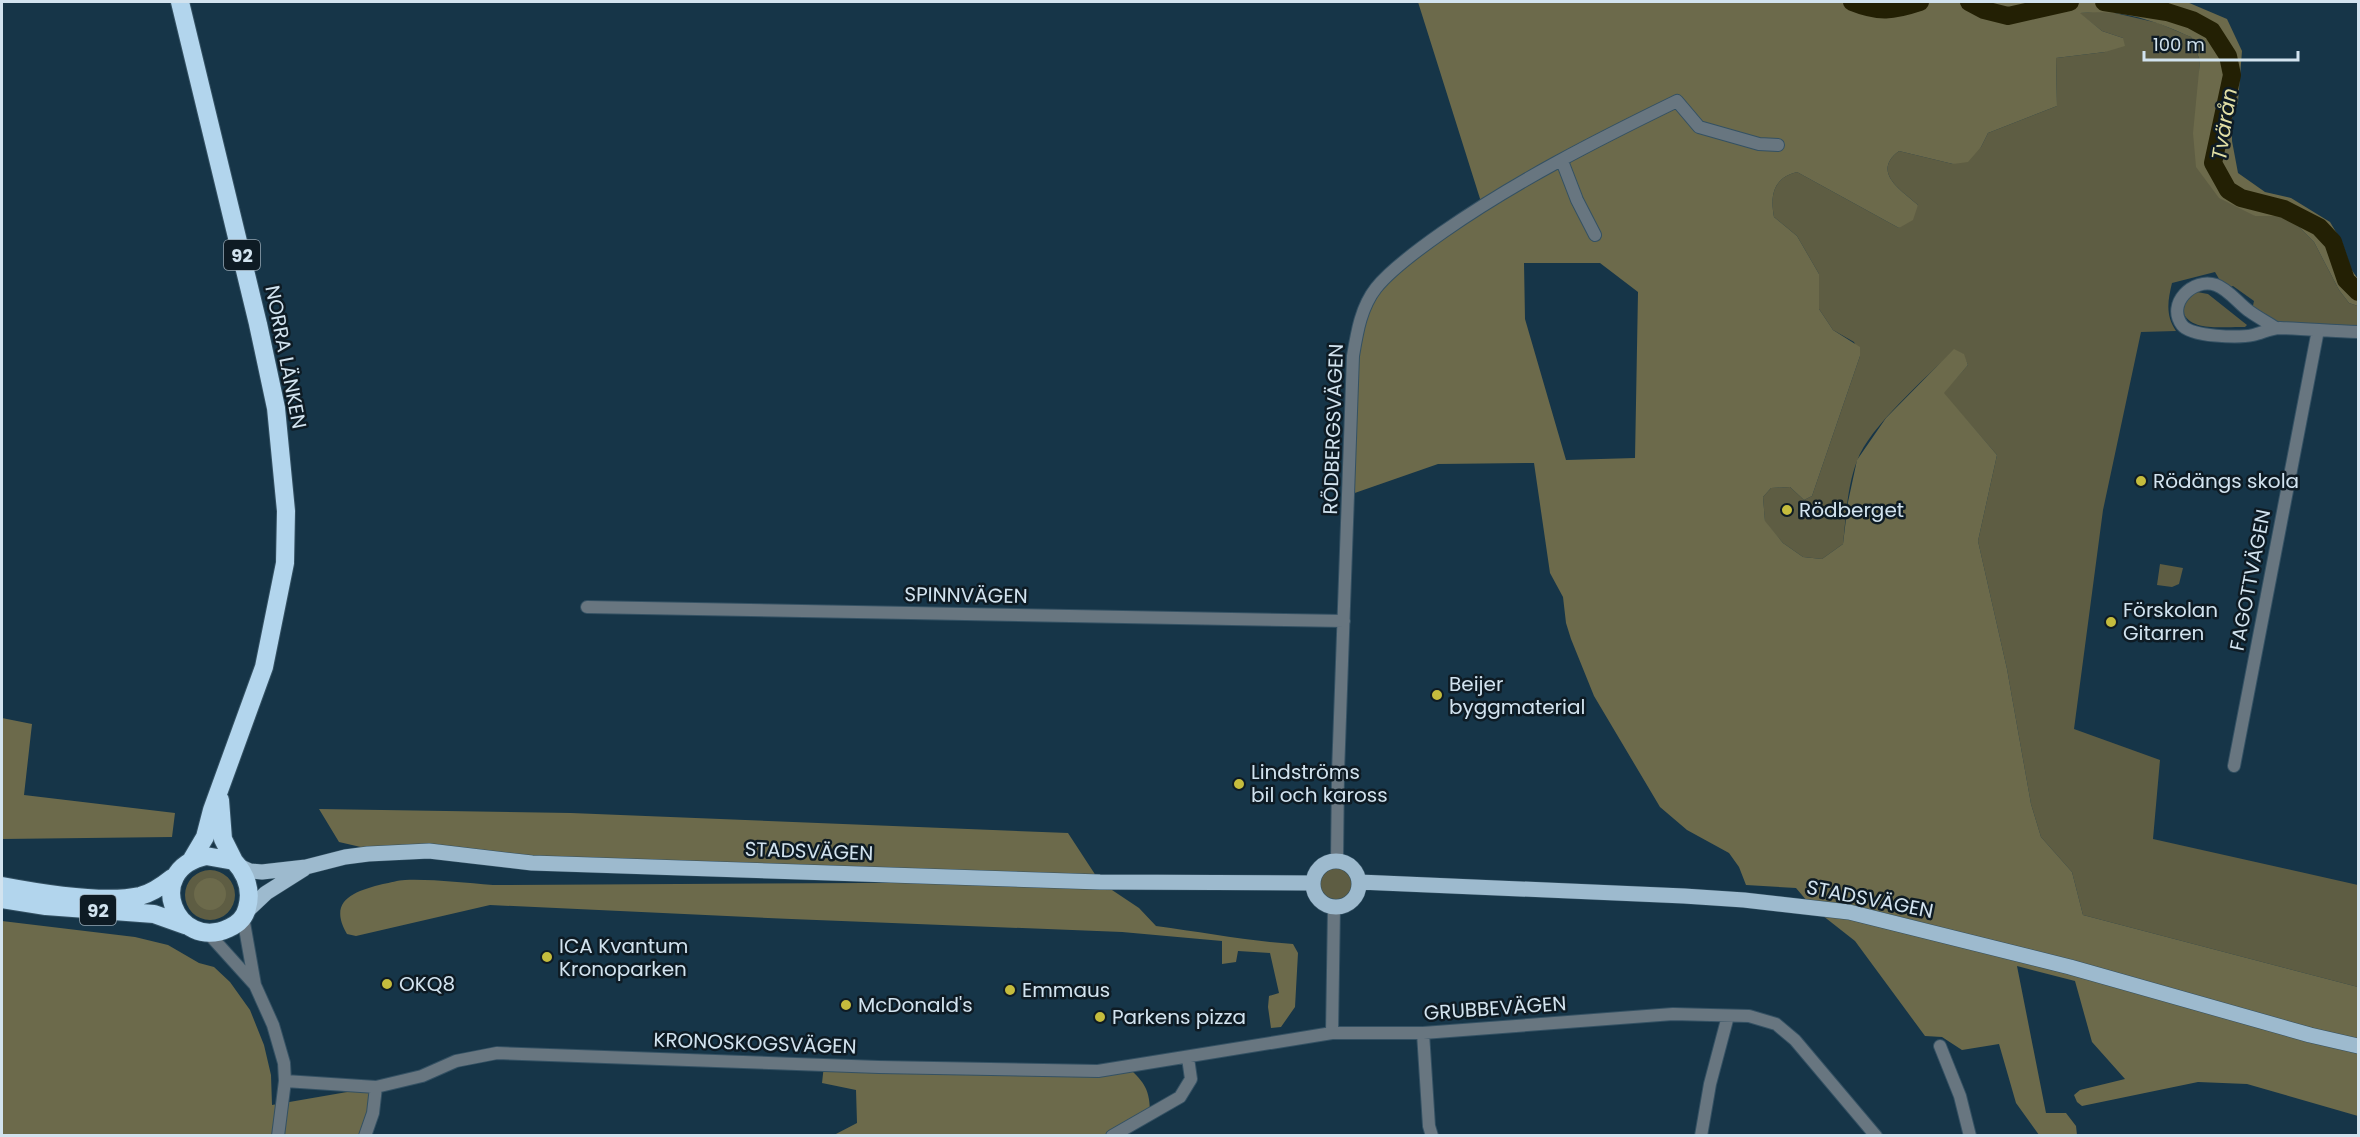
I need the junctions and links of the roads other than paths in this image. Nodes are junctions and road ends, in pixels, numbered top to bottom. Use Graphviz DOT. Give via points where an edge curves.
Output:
graph roads {
  1 [pos="180,2"];
  2 [pos="1778,145"];
  3 [pos="1562,160"];
  4 [pos="1595,235"];
  5 [pos="2276,328"];
  6 [pos="2318,330"];
  7 [pos="2358,332"];
  8 [pos="587,607"];
  9 [pos="1344,621"];
  10 [pos="2234,766"];
  11 [pos="220,791"];
  12 [pos="192,859"];
  13 [pos="1337,861"];
  14 [pos="236,864"];
  15 [pos="306,867"];
  16 [pos="172,878"];
  17 [pos="1359,882"];
  18 [pos="1313,883"];
  19 [pos="2,886"];
  20 [pos="2,899"];
  21 [pos="1334,907"];
  22 [pos="245,914"];
  23 [pos="200,931"];
  24 [pos="255,985"];
  25 [pos="1728,1016"];
  26 [pos="1332,1033"];
  27 [pos="1424,1033"];
  28 [pos="1940,1046"];
  29 [pos="2358,1046"];
  30 [pos="1188,1058"];
  31 [pos="285,1081"];
  32 [pos="376,1087"];
  33 [pos="278,1136"];
  34 [pos="365,1136"];
  35 [pos="1112,1136"];
  36 [pos="1432,1136"];
  37 [pos="1701,1136"];
  38 [pos="1876,1136"];
  39 [pos="1970,1136"];
  1 -- 11 [label="highway, NORRA LÄNKEN / 92" via="276,408 286,511 285,563 264,667"];
  2 -- 3 [label="street, RÖDBERGSVÄGEN" via="1759,144 1699,127 1677,101"];
  3 -- 4 [label="street"];
  3 -- 9 [label="street, RÖDBERGSVÄGEN" via="1482,205 1420,249 1376,288 1358,323 1353,356"];
  5 -- 5 [label="street" via="2216,285 2199,285 2186,292 2176,308 2184,327 2199,334 2251,336"];
  5 -- 6 [label="street"];
  6 -- 7 [label="street"];
  6 -- 10 [label="street, FAGOTTVÄGEN"];
  8 -- 9 [label="street, SPINNVÄGEN"];
  9 -- 13 [label="street, RÖDBERGSVÄGEN"];
  11 -- 12 [label="highway, NORRA LÄNKEN / 92" via="205,837"];
  11 -- 14 [label="highway, NORRA LÄNKEN / 92" via="223,839"];
  12 -- 14 [label="highway" via="206,856"];
  12 -- 16 [label="highway, 92"];
  13 -- 17 [label="main road" via="1350,866"];
  13 -- 18 [label="main road" via="1320,867"];
  14 -- 15 [label="main road, STADSVÄGEN" via="262,872"];
  14 -- 22 [label="highway, 92" via="248,889"];
  15 -- 18 [label="main road, STADSVÄGEN" via="368,854 429,851 543,863 1100,882"];
  15 -- 22 [label="main road, STADSVÄGEN" via="266,893"];
  16 -- 19 [label="highway, 92" via="142,896 121,898"];
  16 -- 23 [label="highway" via="170,889 175,910 183,922"];
  17 -- 21 [label="main road" via="1352,900"];
  17 -- 29 [label="main road, STADSVÄGEN" via="1684,896 1849,912 2070,967"];
  18 -- 21 [label="main road" via="1317,896"];
  20 -- 23 [label="highway, 92" via="154,914"];
  21 -- 26 [label="street"];
  22 -- 23 [label="highway" via="235,926 222,932"];
  22 -- 24 [label="street"];
  23 -- 24 [label="street"];
  24 -- 31 [label="street" via="273,1025"];
  25 -- 27 [label="street, GRUBBEVÄGEN" via="1672,1014"];
  25 -- 37 [label="street"];
  25 -- 38 [label="street, GRUBBEVÄGEN" via="1749,1016 1776,1024 1786,1032"];
  26 -- 27 [label="street, GRUBBEVÄGEN"];
  26 -- 30 [label="street, GRUBBEVÄGEN"];
  27 -- 36 [label="street"];
  28 -- 39 [label="street" via="1960,1096"];
  30 -- 32 [label="street, KRONOSKOGSVÄGEN" via="1098,1071 1067,1071 497,1053 456,1061 422,1076"];
  30 -- 35 [label="street" via="1191,1078 1180,1097"];
  31 -- 32 [label="street, KRONOSKOGSVÄGEN"];
  31 -- 33 [label="street"];
  32 -- 34 [label="street"];
}
